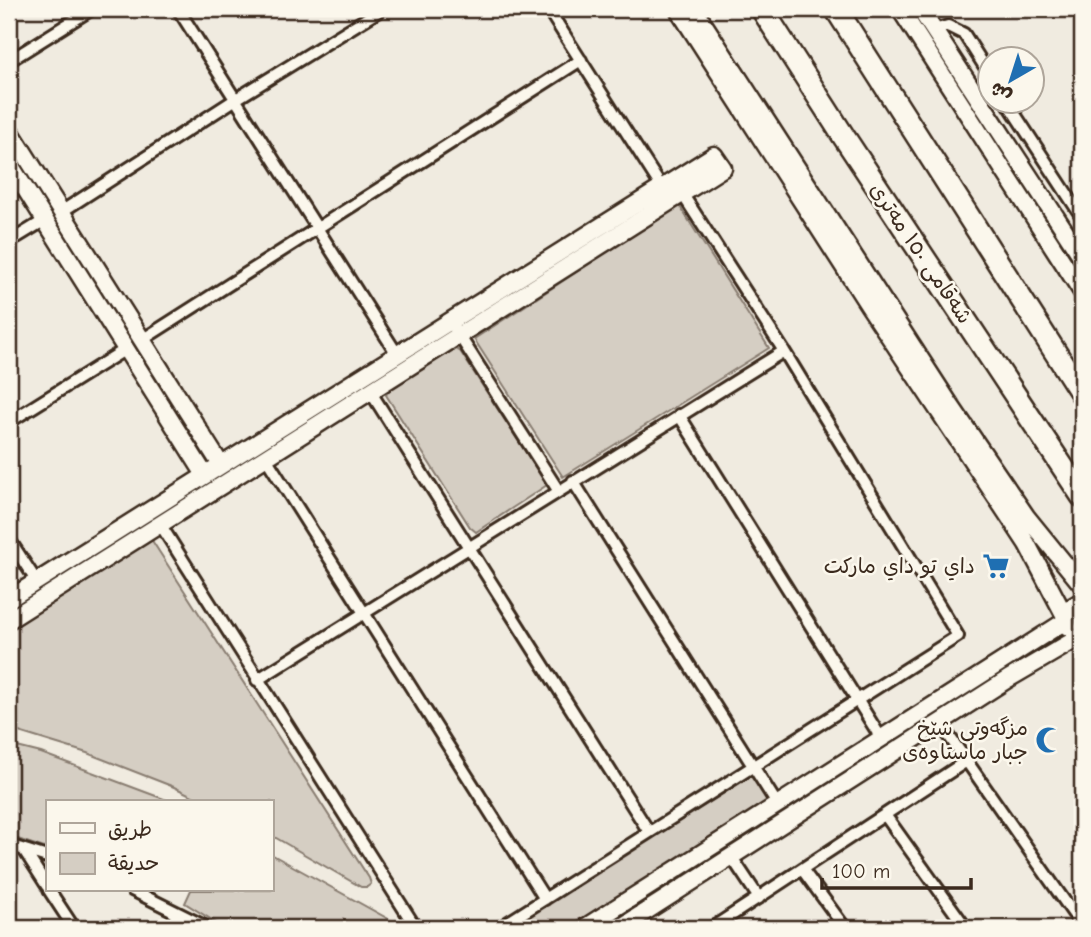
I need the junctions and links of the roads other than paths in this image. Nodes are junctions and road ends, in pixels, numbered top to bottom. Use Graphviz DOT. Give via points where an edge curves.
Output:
graph roads {
  1 [pos="92,9"];
  2 [pos="178,9"];
  3 [pos="382,9"];
  4 [pos="548,9"];
  5 [pos="678,9"];
  6 [pos="694,9"];
  7 [pos="762,9"];
  8 [pos="836,9"];
  9 [pos="900,9"];
  10 [pos="920,9"];
  11 [pos="934,30"];
  12 [pos="976,54"];
  13 [pos="581,60"];
  14 [pos="9,61"];
  15 [pos="236,99"];
  16 [pos="1016,116"];
  17 [pos="9,129"];
  18 [pos="9,163"];
  19 [pos="662,188"];
  20 [pos="683,195"];
  21 [pos="61,212"];
  22 [pos="1082,216"];
  23 [pos="44,220"];
  24 [pos="317,229"];
  25 [pos="9,242"];
  26 [pos="1082,257"];
  27 [pos="100,275"];
  28 [pos="85,284"];
  29 [pos="1082,292"];
  30 [pos="450,321"];
  31 [pos="459,335"];
  32 [pos="142,340"];
  33 [pos="126,349"];
  34 [pos="784,351"];
  35 [pos="397,354"];
  36 [pos="370,391"];
  37 [pos="1082,394"];
  38 [pos="679,415"];
  39 [pos="9,422"];
  40 [pos="266,458"];
  41 [pos="221,465"];
  42 [pos="205,475"];
  43 [pos="573,481"];
  44 [pos="558,491"];
  45 [pos="1082,496"];
  46 [pos="160,524"];
  47 [pos="122,537"];
  48 [pos="9,539"];
  49 [pos="468,547"];
  50 [pos="37,582"];
  51 [pos="1082,585"];
  52 [pos="9,599"];
  53 [pos="1082,602"];
  54 [pos="365,614"];
  55 [pos="9,620"];
  56 [pos="1066,620"];
  57 [pos="1081,640"];
  58 [pos="999,664"];
  59 [pos="1008,679"];
  60 [pos="257,680"];
  61 [pos="858,699"];
  62 [pos="940,723"];
  63 [pos="881,738"];
  64 [pos="965,762"];
  65 [pos="754,766"];
  66 [pos="832,770"];
  67 [pos="843,785"];
  68 [pos="777,804"];
  69 [pos="885,816"];
  70 [pos="649,832"];
  71 [pos="9,845"];
  72 [pos="24,850"];
  73 [pos="731,856"];
  74 [pos="46,857"];
  75 [pos="802,869"];
  76 [pos="46,885"];
  77 [pos="51,892"];
  78 [pos="136,892"];
  79 [pos="759,898"];
  80 [pos="545,899"];
  81 [pos="171,908"];
  82 [pos="719,926"];
  83 [pos="1082,926"];
  84 [pos="74,928"];
  85 [pos="183,928"];
  86 [pos="208,928"];
  87 [pos="416,928"];
  88 [pos="499,928"];
  89 [pos="584,928"];
  90 [pos="620,928"];
  91 [pos="845,928"];
  92 [pos="967,928"];
  1 -- 14 [label="street"];
  2 -- 15 [label="street"];
  3 -- 15 [label="street"];
  4 -- 13 [label="street"];
  5 -- 56 [label="street" via="1013,523"];
  6 -- 51 [label="street" via="951,406 1026,516"];
  7 -- 45 [label="highway, شەقامی ١٥٠ مەتری"];
  8 -- 37 [label="highway"];
  9 -- 29 [label="street"];
  10 -- 11 [label="street"];
  11 -- 12 [label="street" via="948,26 964,34"];
  11 -- 26 [label="street"];
  13 -- 19 [label="street"];
  13 -- 24 [label="street"];
  15 -- 21 [label="street"];
  15 -- 24 [label="street"];
  16 -- 22 [label="street"];
  17 -- 21 [label="street"];
  18 -- 23 [label="street"];
  19 -- 20 [label="street"];
  19 -- 20 [label="street" via="714,155 723,168"];
  19 -- 30 [label="street"];
  20 -- 31 [label="street"];
  20 -- 34 [label="street"];
  21 -- 27 [label="street"];
  23 -- 25 [label="street"];
  23 -- 28 [label="street"];
  24 -- 32 [label="street"];
  24 -- 35 [label="street"];
  27 -- 28 [label="street"];
  27 -- 32 [label="street"];
  28 -- 33 [label="street"];
  30 -- 31 [label="street"];
  30 -- 35 [label="street"];
  31 -- 36 [label="street"];
  31 -- 44 [label="street"];
  32 -- 41 [label="street"];
  33 -- 39 [label="street"];
  33 -- 42 [label="street"];
  34 -- 38 [label="street"];
  34 -- 61 [label="street" via="958,636"];
  35 -- 41 [label="street"];
  36 -- 40 [label="street"];
  36 -- 49 [label="street"];
  38 -- 43 [label="street"];
  38 -- 61 [label="street"];
  40 -- 46 [label="street"];
  40 -- 54 [label="street"];
  41 -- 42 [label="street"];
  42 -- 47 [label="street"];
  43 -- 44 [label="street"];
  43 -- 65 [label="street"];
  44 -- 49 [label="street"];
  46 -- 47 [label="street"];
  46 -- 60 [label="street"];
  47 -- 50 [label="street"];
  47 -- 55 [label="street"];
  48 -- 50 [label="street"];
  49 -- 54 [label="street"];
  49 -- 70 [label="street"];
  50 -- 52 [label="street"];
  53 -- 56 [label="street" via="1070,609"];
  54 -- 60 [label="street"];
  54 -- 80 [label="street"];
  56 -- 57 [label="street" via="1069,630"];
  56 -- 58 [label="street"];
  57 -- 59 [label="street"];
  58 -- 59 [label="street"];
  58 -- 63 [label="street"];
  59 -- 62 [label="street"];
  60 -- 87 [label="street"];
  61 -- 63 [label="street"];
  61 -- 65 [label="street"];
  62 -- 64 [label="street"];
  62 -- 67 [label="street"];
  63 -- 66 [label="street"];
  64 -- 69 [label="street"];
  64 -- 83 [label="street"];
  65 -- 68 [label="street"];
  65 -- 70 [label="street"];
  66 -- 67 [label="street"];
  66 -- 68 [label="street"];
  67 -- 73 [label="street"];
  68 -- 89 [label="street"];
  69 -- 75 [label="street"];
  69 -- 92 [label="street"];
  70 -- 80 [label="street"];
  71 -- 72 [label="street"];
  72 -- 74 [label="street"];
  72 -- 76 [label="street"];
  73 -- 79 [label="street"];
  73 -- 90 [label="street"];
  75 -- 79 [label="street"];
  75 -- 91 [label="street"];
  77 -- 84 [label="street"];
  78 -- 81 [label="street"];
  79 -- 82 [label="street"];
  80 -- 88 [label="street"];
  81 -- 85 [label="street"];
  81 -- 86 [label="street"];
}
